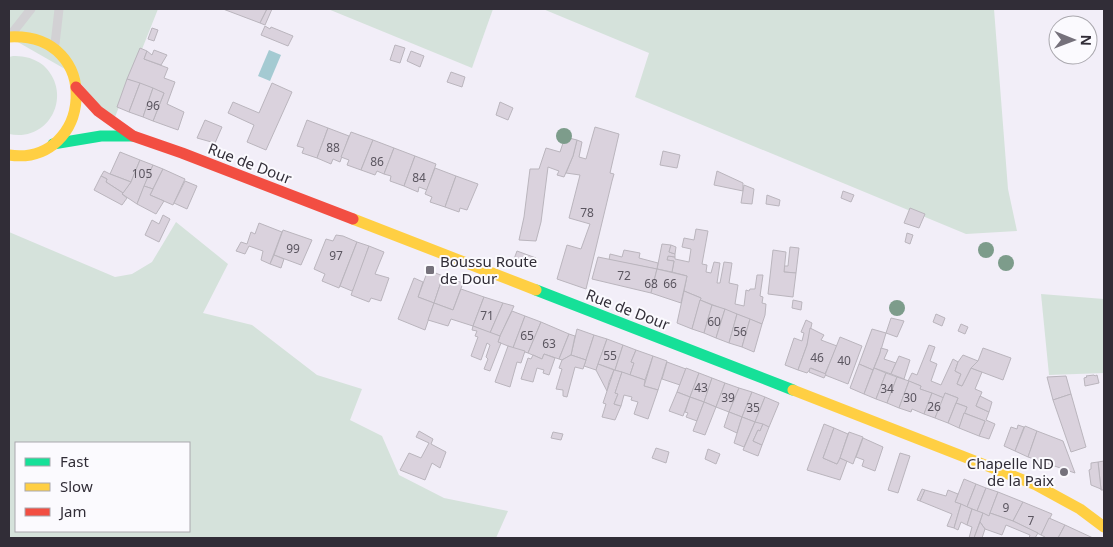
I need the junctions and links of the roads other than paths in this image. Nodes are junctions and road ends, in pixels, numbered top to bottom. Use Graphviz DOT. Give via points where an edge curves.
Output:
graph roads {
  1 [pos="31,9"];
  2 [pos="59,9"];
  3 [pos="9,36"];
  4 [pos="55,49"];
  5 [pos="76,87"];
  6 [pos="133,136"];
  7 [pos="53,144"];
  8 [pos="31,154"];
  9 [pos="9,155"];
  10 [pos="20,164"];
  11 [pos="1104,527"];
  1 -- 3 [label="lane"];
  2 -- 4 [label="lane"];
  3 -- 4 [label="main road" via="29,37"];
  4 -- 5 [label="main road" via="72,73"];
  5 -- 6 [label="main road, Rue de Dour" via="98,111"];
  5 -- 7 [label="main road" via="73,119"];
  6 -- 7 [label="main road, Rue de Dour" via="101,136"];
  6 -- 11 [label="main road, Rue de Dour" via="1036,485 1073,504"];
  7 -- 8 [label="main road"];
  8 -- 9 [label="main road"];
  8 -- 10 [label="main road"];
}
